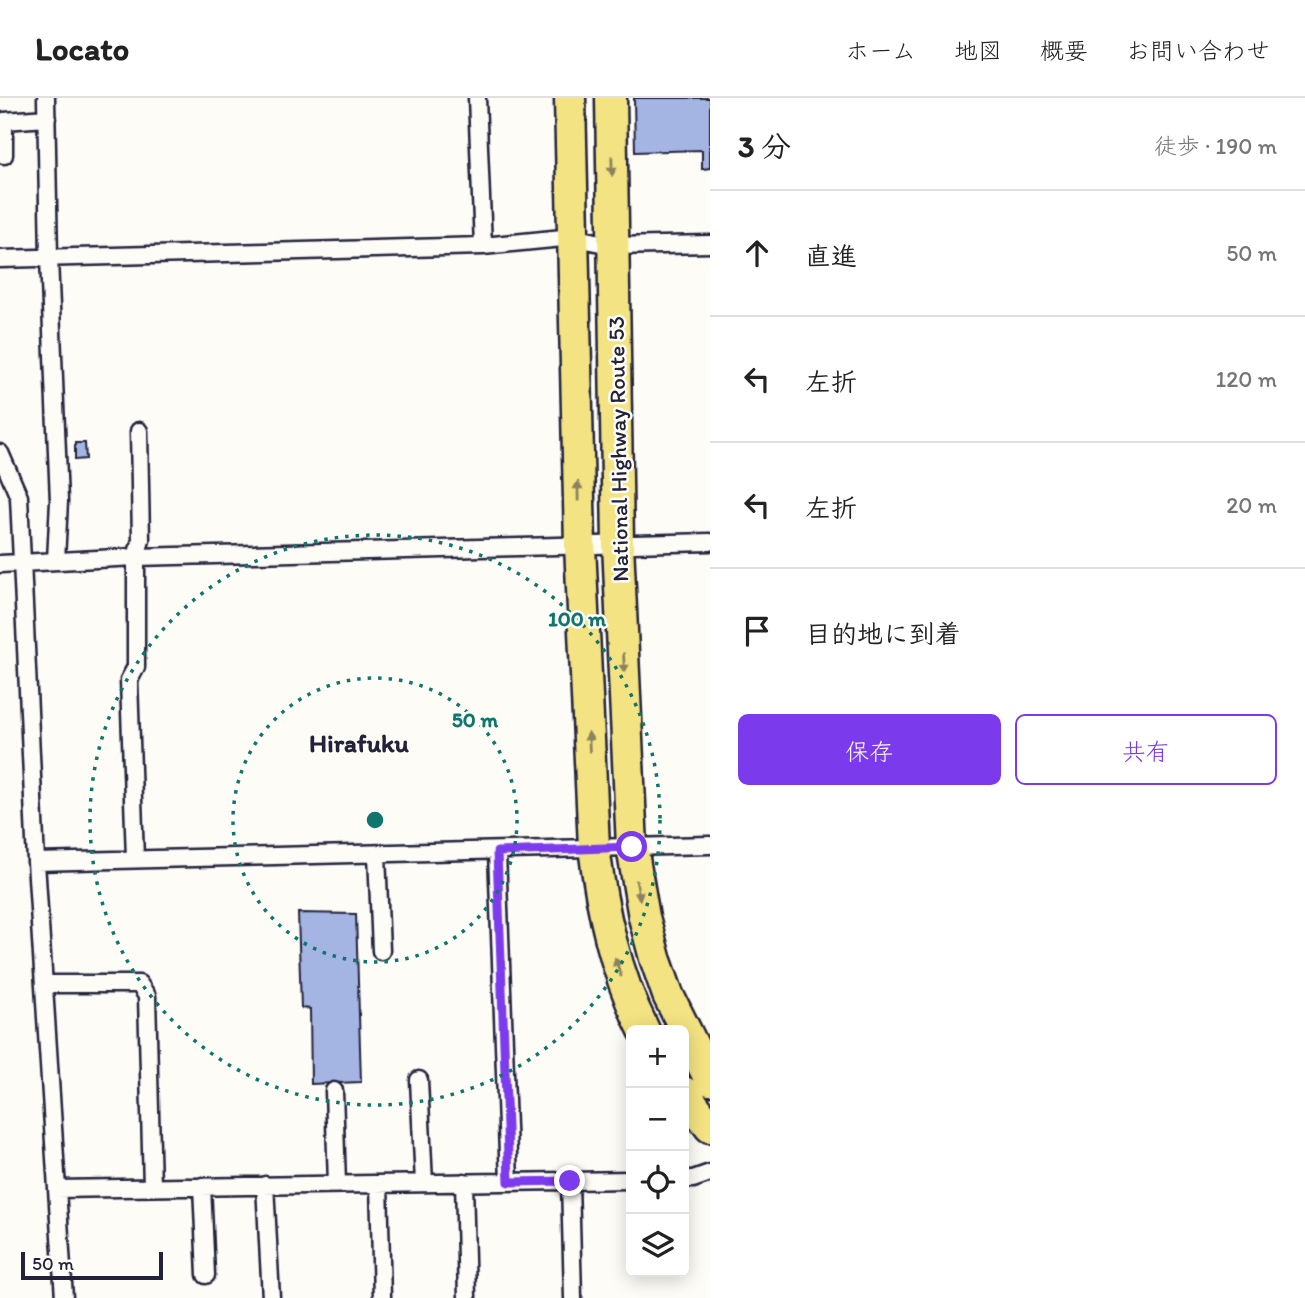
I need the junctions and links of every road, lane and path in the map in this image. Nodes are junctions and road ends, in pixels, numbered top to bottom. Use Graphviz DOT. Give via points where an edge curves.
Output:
graph roads {
  1 [pos="477,98"];
  2 [pos="570,98"];
  3 [pos="611,98"];
  4 [pos="46,109"];
  5 [pos="0,111"];
  6 [pos="4,155"];
  7 [pos="573,237"];
  8 [pos="710,244"];
  9 [pos="483,246"];
  10 [pos="614,246"];
  11 [pos="49,258"];
  12 [pos="0,259"];
  13 [pos="139,431"];
  14 [pos="0,453"];
  15 [pos="710,542"];
  16 [pos="618,544"];
  17 [pos="580,545"];
  18 [pos="136,557"];
  19 [pos="56,560"];
  20 [pos="23,563"];
  21 [pos="0,564"];
  22 [pos="710,845"];
  23 [pos="594,847"];
  24 [pos="632,847"];
  25 [pos="497,852"];
  26 [pos="377,854"];
  27 [pos="135,859"];
  28 [pos="36,862"];
  29 [pos="381,951"];
  30 [pos="44,984"];
  31 [pos="642,1025"];
  32 [pos="419,1080"];
  33 [pos="710,1080"];
  34 [pos="334,1091"];
  35 [pos="689,1099"];
  36 [pos="710,1127"];
  37 [pos="710,1173"];
  38 [pos="689,1179"];
  39 [pos="626,1180"];
  40 [pos="570,1181"];
  41 [pos="464,1182"];
  42 [pos="509,1182"];
  43 [pos="424,1183"];
  44 [pos="337,1184"];
  45 [pos="379,1184"];
  46 [pos="265,1185"];
  47 [pos="202,1186"];
  48 [pos="152,1187"];
  49 [pos="57,1189"];
  50 [pos="206,1275"];
  51 [pos="64,1298"];
  52 [pos="271,1298"];
  53 [pos="382,1298"];
  54 [pos="467,1298"];
  55 [pos="573,1298"];
  1 -- 9 [label="street"];
  2 -- 7 [label="highway, National Highway Route 53"];
  3 -- 10 [label="highway, National Highway Route 53, one-way"];
  4 -- 5 [label="street"];
  4 -- 6 [label="street" via="4,121"];
  4 -- 11 [label="street"];
  7 -- 9 [label="street"];
  7 -- 10 [label="street"];
  17 -- 7 [label="highway, National Highway Route 53, one-way"];
  8 -- 10 [label="street"];
  9 -- 11 [label="street"];
  10 -- 16 [label="highway, National Highway Route 53"];
  11 -- 12 [label="street"];
  11 -- 19 [label="street" via="59,501"];
  13 -- 18 [label="street" via="141,540"];
  14 -- 20 [label="street" via="19,497"];
  15 -- 16 [label="street"];
  16 -- 17 [label="street"];
  16 -- 24 [label="highway, National Highway Route 53, one-way"];
  17 -- 18 [label="street"];
  23 -- 17 [label="highway, National Highway Route 53, one-way"];
  18 -- 19 [label="street"];
  18 -- 27 [label="street" via="136,667 129,680"];
  19 -- 20 [label="street"];
  20 -- 21 [label="street"];
  20 -- 28 [label="street"];
  22 -- 24 [label="street"];
  23 -- 24 [label="street"];
  23 -- 25 [label="street"];
  31 -- 23 [label="highway, National Highway Route 53, one-way" via="617,966"];
  24 -- 33 [label="highway, National Highway Route 53, one-way" via="655,958"];
  25 -- 26 [label="street"];
  25 -- 42 [label="street"];
  26 -- 27 [label="street"];
  26 -- 29 [label="street"];
  27 -- 28 [label="street"];
  28 -- 30 [label="street"];
  30 -- 48 [label="street" via="139,984 147,996"];
  30 -- 49 [label="street"];
  32 -- 43 [label="street"];
  34 -- 44 [label="street"];
  35 -- 36 [label="highway"];
  37 -- 38 [label="street"];
  39 -- 40 [label="street"];
  40 -- 42 [label="street"];
  40 -- 55 [label="street"];
  41 -- 42 [label="street"];
  41 -- 43 [label="street"];
  41 -- 54 [label="street"];
  43 -- 45 [label="street"];
  44 -- 45 [label="street"];
  44 -- 46 [label="street"];
  45 -- 53 [label="street"];
  46 -- 47 [label="street"];
  46 -- 52 [label="street"];
  47 -- 48 [label="street"];
  47 -- 50 [label="street"];
  48 -- 49 [label="street"];
  49 -- 51 [label="street"];
}
